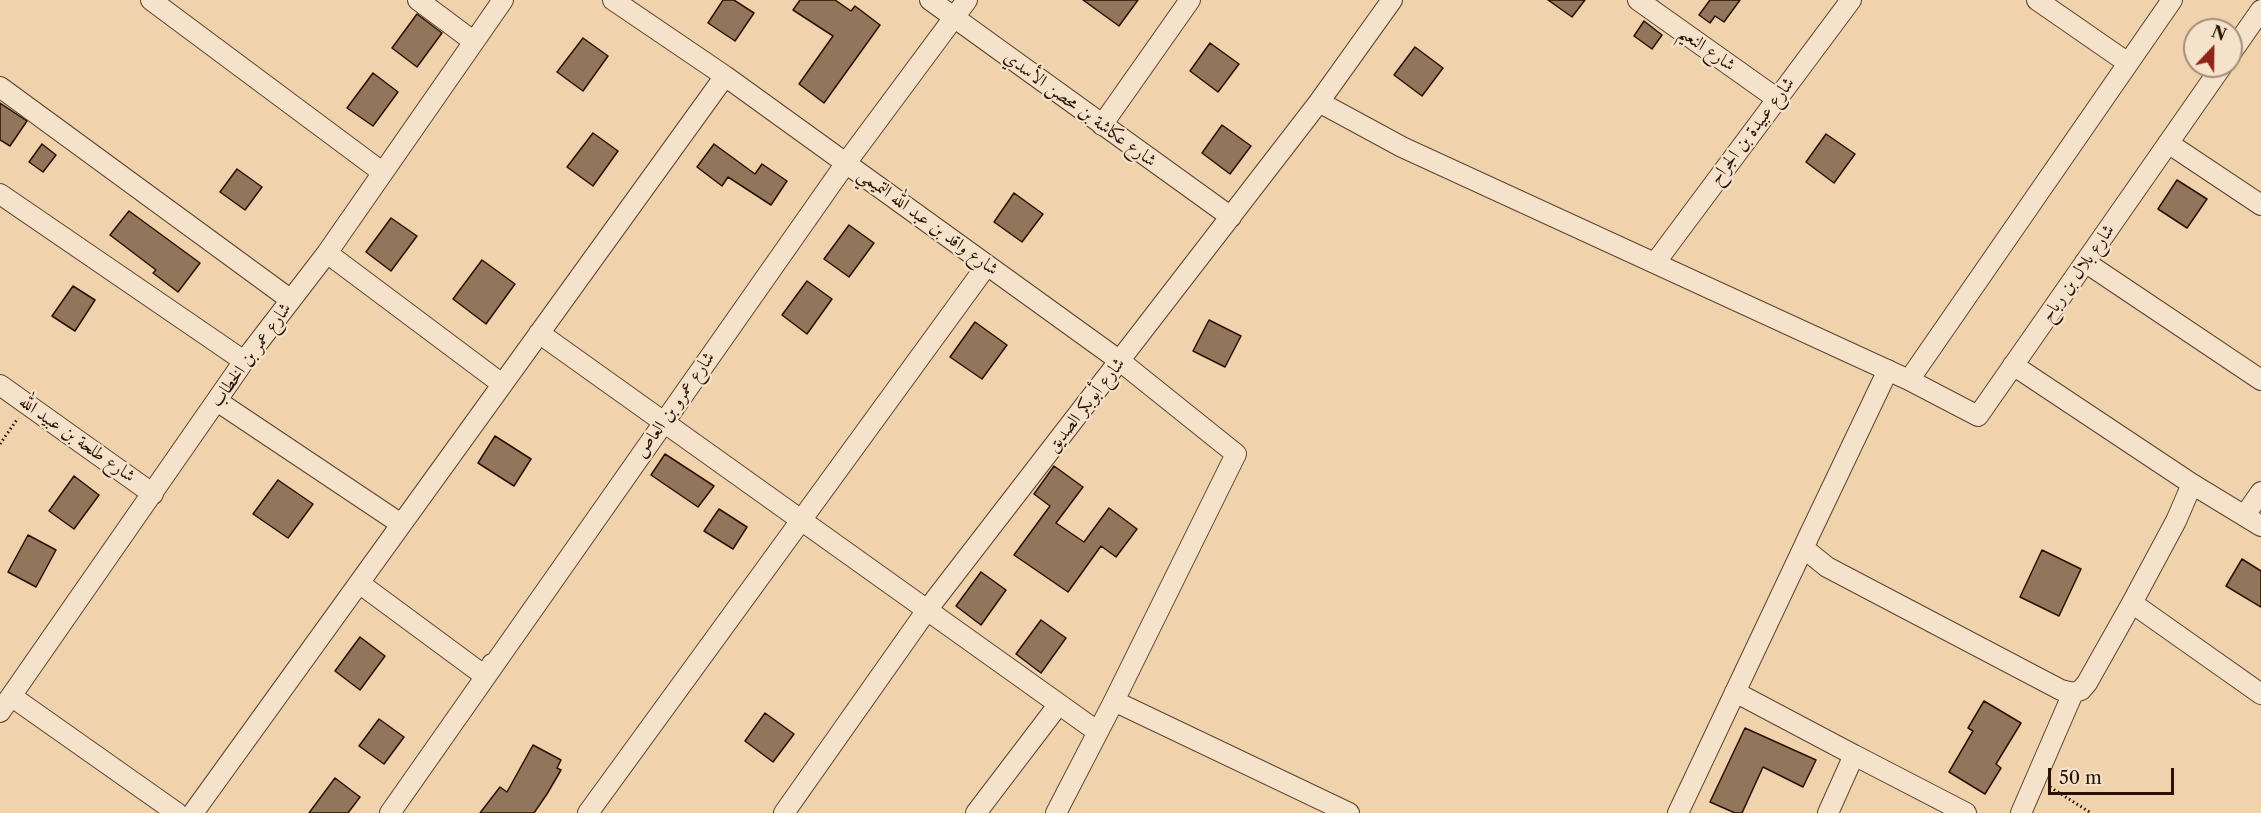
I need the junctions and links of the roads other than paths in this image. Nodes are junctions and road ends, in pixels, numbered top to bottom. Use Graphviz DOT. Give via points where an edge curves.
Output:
graph roads {
  1 [pos="151,0"];
  2 [pos="418,0"];
  3 [pos="503,0"];
  4 [pos="612,0"];
  5 [pos="930,0"];
  6 [pos="967,0"];
  7 [pos="1190,0"];
  8 [pos="1392,0"];
  9 [pos="1638,0"];
  10 [pos="1851,0"];
  11 [pos="2037,0"];
  12 [pos="2172,0"];
  13 [pos="2261,10"];
  14 [pos="954,17"];
  15 [pos="2255,31"];
  16 [pos="473,41"];
  17 [pos="2243,42"];
  18 [pos="2128,63"];
  19 [pos="725,76"];
  20 [pos="2214,78"];
  21 [pos="0,87"];
  22 [pos="1776,98"];
  23 [pos="1319,102"];
  24 [pos="1102,126"];
  25 [pos="2168,143"];
  26 [pos="846,163"];
  27 [pos="382,172"];
  28 [pos="0,194"];
  29 [pos="2261,206"];
  30 [pos="1231,217"];
  31 [pos="327,253"];
  32 [pos="2085,262"];
  33 [pos="1655,263"];
  34 [pos="987,265"];
  35 [pos="291,300"];
  36 [pos="539,333"];
  37 [pos="244,361"];
  38 [pos="1120,361"];
  39 [pos="2013,365"];
  40 [pos="1888,370"];
  41 [pos="1909,380"];
  42 [pos="2261,380"];
  43 [pos="502,384"];
  44 [pos="0,385"];
  45 [pos="217,401"];
  46 [pos="663,422"];
  47 [pos="2192,484"];
  48 [pos="2261,492"];
  49 [pos="153,494"];
  50 [pos="802,521"];
  51 [pos="2253,521"];
  52 [pos="401,524"];
  53 [pos="358,583"];
  54 [pos="2133,603"];
  55 [pos="927,610"];
  56 [pos="1735,692"];
  57 [pos="2073,693"];
  58 [pos="2261,694"];
  59 [pos="1114,701"];
  60 [pos="6,704"];
  61 [pos="1059,704"];
  62 [pos="1098,732"];
  63 [pos="1854,755"];
  64 [pos="177,813"];
  65 [pos="193,813"];
  66 [pos="390,813"];
  67 [pos="588,813"];
  68 [pos="783,813"];
  69 [pos="976,813"];
  70 [pos="1056,813"];
  71 [pos="1349,813"];
  72 [pos="1678,813"];
  73 [pos="1828,813"];
  74 [pos="1966,813"];
  75 [pos="2021,813"];
  1 -- 27 [label="street"];
  2 -- 16 [label="street"];
  3 -- 16 [label="street, شارع عمر بن الخطاب"];
  4 -- 19 [label="street, شارع واقد بن عبد الله التميمي"];
  5 -- 14 [label="street, شارع عكاشة بن محصن الأسدي"];
  6 -- 14 [label="street, شارع عمرو بن العاص"];
  7 -- 24 [label="street"];
  8 -- 23 [label="street, شارع أبوبكر الصديق"];
  9 -- 22 [label="street, شارع النعيم"];
  10 -- 22 [label="street, شارع عبيدة بن الجراح"];
  11 -- 18 [label="street"];
  12 -- 18 [label="street"];
  13 -- 15 [label="street"];
  14 -- 24 [label="street, شارع عكاشة بن محصن الأسدي"];
  14 -- 26 [label="street, شارع عمرو بن العاص"];
  15 -- 17 [label="street"];
  16 -- 27 [label="street, شارع عمر بن الخطاب"];
  18 -- 41 [label="street"];
  19 -- 26 [label="street, شارع واقد بن عبد الله التميمي"];
  19 -- 36 [label="street"];
  20 -- 25 [label="street, شارع بلال بن رباح"];
  21 -- 35 [label="street"];
  22 -- 33 [label="street, شارع عبيدة بن الجراح"];
  23 -- 30 [label="street, شارع أبوبكر الصديق"];
  23 -- 33 [label="street" via="1402,147"];
  24 -- 30 [label="street, شارع عكاشة بن محصن الأسدي"];
  25 -- 29 [label="street"];
  25 -- 32 [label="street, شارع بلال بن رباح"];
  26 -- 34 [label="street, شارع واقد بن عبد الله التميمي"];
  26 -- 46 [label="street, شارع عمرو بن العاص"];
  27 -- 31 [label="street, شارع عمر بن الخطاب"];
  28 -- 37 [label="street"];
  30 -- 38 [label="street, شارع أبوبكر الصديق"];
  31 -- 35 [label="street, شارع عمر بن الخطاب"];
  31 -- 43 [label="street"];
  32 -- 39 [label="street, شارع بلال بن رباح"];
  32 -- 42 [label="street"];
  33 -- 40 [label="street"];
  34 -- 38 [label="street, شارع واقد بن عبد الله التميمي"];
  34 -- 50 [label="street"];
  35 -- 37 [label="street, شارع عمر بن الخطاب"];
  36 -- 43 [label="street"];
  36 -- 46 [label="street"];
  37 -- 45 [label="street, شارع عمر بن الخطاب"];
  38 -- 55 [label="street, شارع أبوبكر الصديق"];
  38 -- 59 [label="street, شارع واقد بن عبد الله التميمي" via="1236,454"];
  39 -- 41 [label="street, شارع بلال بن رباح" via="1978,416"];
  39 -- 47 [label="street"];
  40 -- 41 [label="street"];
  40 -- 56 [label="street"];
  40 -- 57 [label="street" via="1805,544 1806,550 1827,567"];
  43 -- 52 [label="street"];
  44 -- 49 [label="street, شارع طلحة بن عبيد الله"];
  45 -- 49 [label="street, شارع عمر بن الخطاب"];
  45 -- 52 [label="street"];
  46 -- 50 [label="street"];
  46 -- 53 [label="street" via="484,676"];
  46 -- 66 [label="street, شارع عمرو بن العاص"];
  47 -- 51 [label="street"];
  47 -- 54 [label="street"];
  48 -- 51 [label="street"];
  49 -- 60 [label="street, شارع عمر بن الخطاب"];
  50 -- 55 [label="street"];
  50 -- 67 [label="street"];
  52 -- 53 [label="street"];
  53 -- 65 [label="street"];
  54 -- 57 [label="street" via="2087,683"];
  54 -- 58 [label="street"];
  55 -- 61 [label="street"];
  55 -- 68 [label="street, شارع أبوبكر الصديق"];
  56 -- 63 [label="street"];
  56 -- 72 [label="street"];
  57 -- 75 [label="street"];
  59 -- 62 [label="street"];
  59 -- 71 [label="street"];
  60 -- 64 [label="street"];
  61 -- 62 [label="street"];
  61 -- 69 [label="street"];
  62 -- 70 [label="street"];
  63 -- 73 [label="street"];
  63 -- 74 [label="street"];
}
